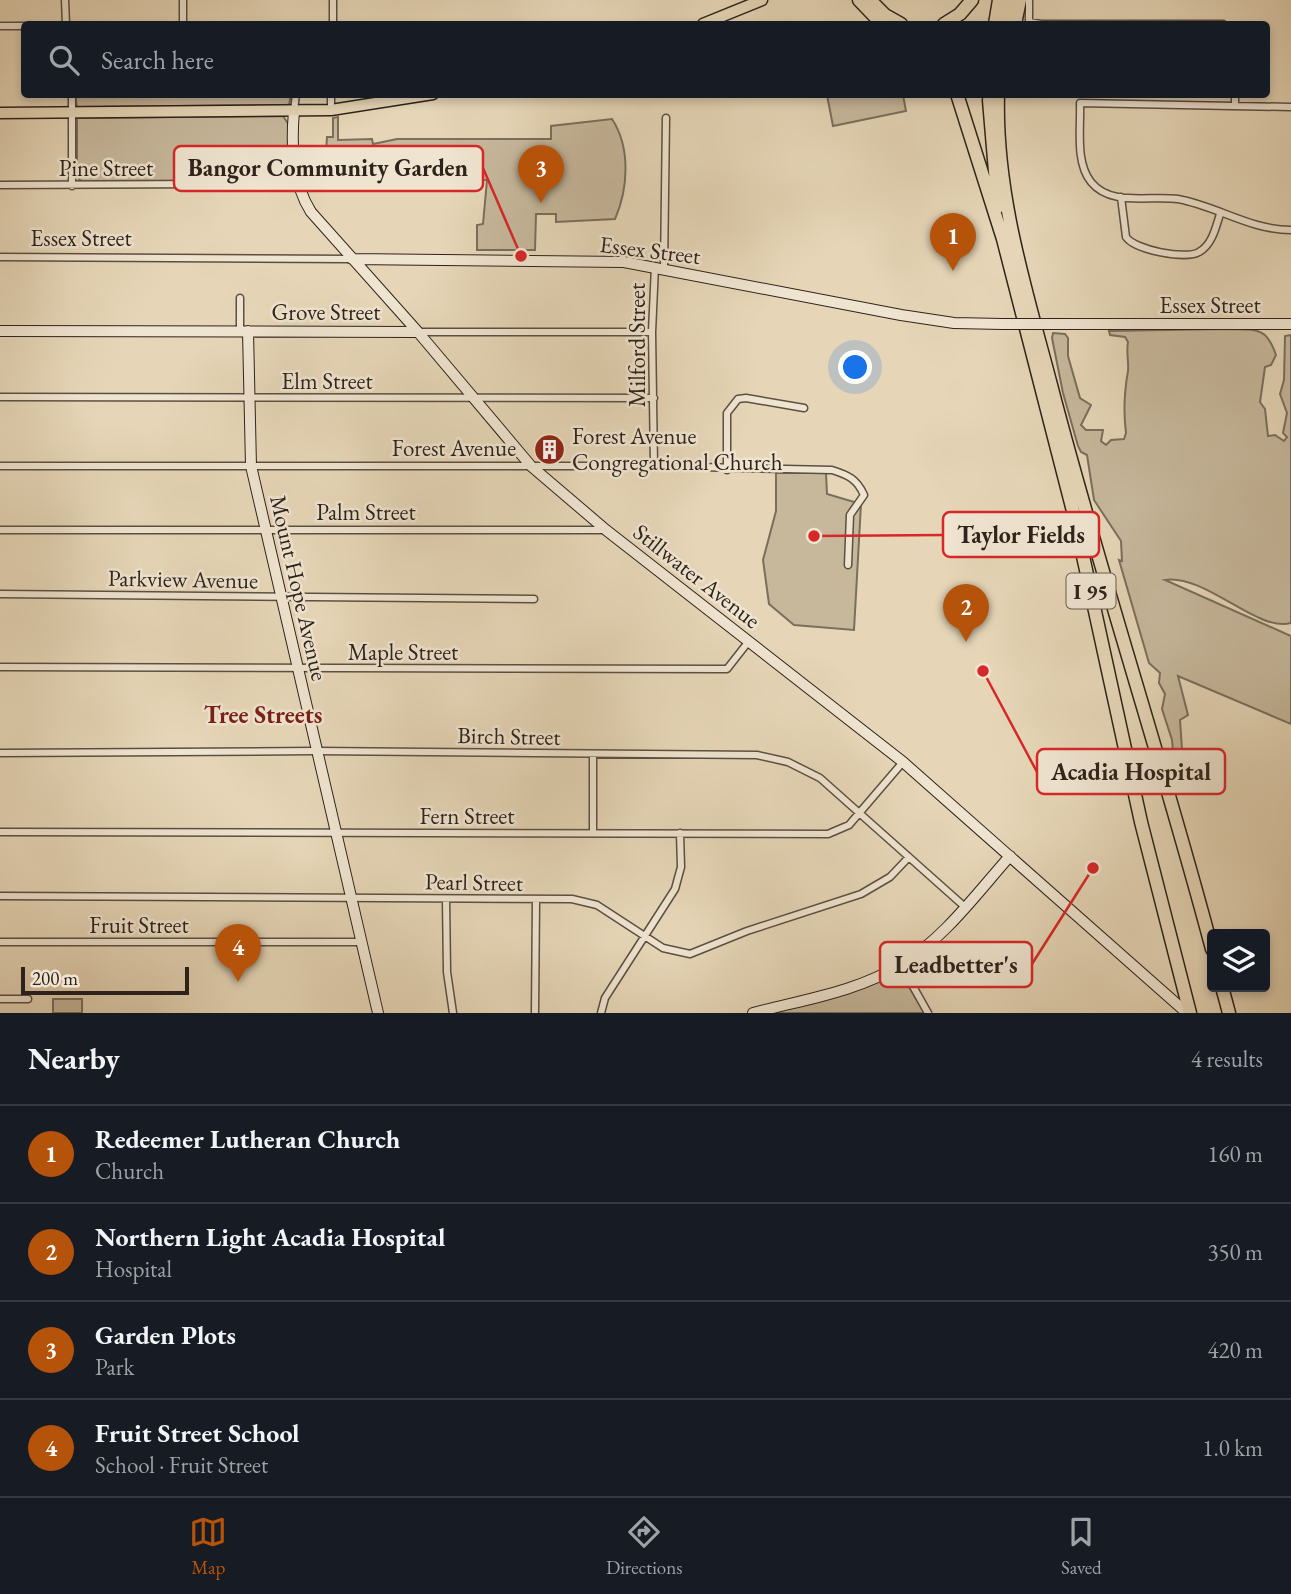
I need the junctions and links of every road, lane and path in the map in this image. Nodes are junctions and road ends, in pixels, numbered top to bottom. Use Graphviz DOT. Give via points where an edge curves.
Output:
graph roads {
  1 [pos="65,0"];
  2 [pos="183,0"];
  3 [pos="333,0"];
  4 [pos="762,0"];
  5 [pos="859,0"];
  6 [pos="870,0"];
  7 [pos="972,0"];
  8 [pos="999,0"];
  9 [pos="1009,0"];
  10 [pos="1020,0"];
  11 [pos="1029,0"];
  12 [pos="66,21"];
  13 [pos="183,21"];
  14 [pos="332,21"];
  15 [pos="710,21"];
  16 [pos="879,21"];
  17 [pos="896,21"];
  18 [pos="949,21"];
  19 [pos="996,21"];
  20 [pos="1005,21"];
  21 [pos="1016,21"];
  22 [pos="1029,21"];
  23 [pos="0,26"];
  24 [pos="21,26"];
  25 [pos="72,98"];
  26 [pos="296,98"];
  27 [pos="331,98"];
  28 [pos="408,98"];
  29 [pos="958,98"];
  30 [pos="989,98"];
  31 [pos="998,98"];
  32 [pos="1003,98"];
  33 [pos="1235,98"];
  34 [pos="1235,106"];
  35 [pos="1291,107"];
  36 [pos="331,110"];
  37 [pos="294,111"];
  38 [pos="0,113"];
  39 [pos="72,113"];
  40 [pos="666,118"];
  41 [pos="999,132"];
  42 [pos="423,183"];
  43 [pos="298,184"];
  44 [pos="0,185"];
  45 [pos="72,186"];
  46 [pos="1121,197"];
  47 [pos="1220,214"];
  48 [pos="1291,230"];
  49 [pos="1003,239"];
  50 [pos="0,257"];
  51 [pos="352,258"];
  52 [pos="660,267"];
  53 [pos="240,298"];
  54 [pos="1291,324"];
  55 [pos="0,331"];
  56 [pos="244,331"];
  57 [pos="418,332"];
  58 [pos="652,332"];
  59 [pos="0,397"];
  60 [pos="471,398"];
  61 [pos="654,398"];
  62 [pos="249,399"];
  63 [pos="804,408"];
  64 [pos="0,466"];
  65 [pos="251,466"];
  66 [pos="531,466"];
  67 [pos="654,466"];
  68 [pos="727,470"];
  69 [pos="0,530"];
  70 [pos="266,530"];
  71 [pos="606,530"];
  72 [pos="848,565"];
  73 [pos="0,594"];
  74 [pos="282,597"];
  75 [pos="534,599"];
  76 [pos="749,641"];
  77 [pos="0,667"];
  78 [pos="298,669"];
  79 [pos="316,751"];
  80 [pos="0,753"];
  81 [pos="593,755"];
  82 [pos="903,762"];
  83 [pos="860,812"];
  84 [pos="0,832"];
  85 [pos="337,833"];
  86 [pos="593,833"];
  87 [pos="680,833"];
  88 [pos="1010,856"];
  89 [pos="909,857"];
  90 [pos="0,896"];
  91 [pos="350,897"];
  92 [pos="446,899"];
  93 [pos="536,900"];
  94 [pos="965,907"];
  95 [pos="1207,932"];
  96 [pos="645,937"];
  97 [pos="0,942"];
  98 [pos="362,942"];
  99 [pos="901,965"];
  100 [pos="0,999"];
  101 [pos="28,999"];
  102 [pos="378,1013"];
  103 [pos="453,1013"];
  104 [pos="535,1013"];
  105 [pos="601,1013"];
  106 [pos="753,1013"];
  107 [pos="928,1013"];
  108 [pos="1188,1013"];
  1 -- 12 [label="street"];
  2 -- 13 [label="street"];
  3 -- 14 [label="street"];
  4 -- 15 [label="main road"];
  5 -- 16 [label="highway"];
  6 -- 17 [label="highway"];
  7 -- 18 [label="highway"];
  8 -- 19 [label="highway"];
  9 -- 20 [label="highway"];
  10 -- 21 [label="highway"];
  11 -- 22 [label="street"];
  23 -- 24 [label="street"];
  25 -- 39 [label="street"];
  26 -- 37 [label="street, Stillwater Avenue"];
  27 -- 36 [label="street"];
  28 -- 36 [label="main road"];
  29 -- 49 [label="highway"];
  30 -- 49 [label="highway, I 95"];
  31 -- 41 [label="highway, I 95"];
  32 -- 41 [label="highway"];
  33 -- 34 [label="street"];
  34 -- 35 [label="street"];
  34 -- 46 [label="street" via="1080,103 1084,172 1099,189"];
  36 -- 37 [label="main road"];
  37 -- 39 [label="main road"];
  37 -- 43 [label="street, Stillwater Avenue"];
  38 -- 39 [label="main road"];
  39 -- 45 [label="street"];
  40 -- 52 [label="street, Milford Street"];
  41 -- 95 [label="highway, I 95" via="1010,226 1029,301"];
  42 -- 43 [label="street, Pine Street"];
  43 -- 45 [label="street, Pine Street"];
  43 -- 51 [label="street, Stillwater Avenue" via="311,212"];
  44 -- 45 [label="street, Pine Street"];
  46 -- 47 [label="street" via="1175,199"];
  46 -- 47 [label="street" via="1126,237 1149,250 1200,252 1212,237"];
  47 -- 48 [label="street" via="1261,228"];
  49 -- 108 [label="highway, I 95" via="1074,516"];
  50 -- 51 [label="street, Essex Street"];
  51 -- 52 [label="street, Essex Street" via="624,262"];
  51 -- 57 [label="street, Stillwater Avenue"];
  52 -- 54 [label="street, Essex Street, bridge" via="954,323"];
  52 -- 58 [label="street, Milford Street"];
  53 -- 56 [label="street"];
  55 -- 56 [label="street, Grove Street"];
  56 -- 57 [label="street, Grove Street"];
  56 -- 62 [label="street, Mount Hope Avenue"];
  57 -- 58 [label="street, Grove Street"];
  57 -- 60 [label="street, Stillwater Avenue"];
  58 -- 61 [label="street, Milford Street"];
  59 -- 62 [label="street, Elm Street"];
  60 -- 61 [label="street, Elm Street"];
  60 -- 62 [label="street, Elm Street"];
  60 -- 66 [label="street, Stillwater Avenue"];
  61 -- 67 [label="street, Milford Street"];
  62 -- 65 [label="street, Mount Hope Avenue"];
  63 -- 68 [label="street" via="747,398 731,404"];
  64 -- 65 [label="street, Forest Avenue"];
  65 -- 66 [label="street, Forest Avenue"];
  65 -- 70 [label="street, Mount Hope Avenue"];
  66 -- 67 [label="street, Forest Avenue"];
  66 -- 71 [label="street, Stillwater Avenue"];
  67 -- 68 [label="street, Forest Avenue"];
  68 -- 72 [label="street, Forest Avenue" via="832,470 849,475 864,495 850,514"];
  69 -- 70 [label="street, Palm Street"];
  70 -- 71 [label="street, Palm Street"];
  70 -- 74 [label="street, Mount Hope Avenue"];
  71 -- 76 [label="street, Stillwater Avenue"];
  73 -- 74 [label="street, Parkview Avenue"];
  74 -- 75 [label="street, Parkview Avenue"];
  74 -- 78 [label="street, Mount Hope Avenue"];
  76 -- 78 [label="street, Maple Street" via="727,670"];
  76 -- 82 [label="street, Stillwater Avenue"];
  77 -- 78 [label="street, Maple Street"];
  78 -- 79 [label="street, Mount Hope Avenue"];
  79 -- 80 [label="street, Birch Street"];
  79 -- 81 [label="street, Birch Street"];
  79 -- 85 [label="street, Mount Hope Avenue"];
  81 -- 83 [label="street, Birch Street" via="760,755 820,778"];
  81 -- 86 [label="street"];
  82 -- 83 [label="street, Fern Street"];
  82 -- 88 [label="street, Stillwater Avenue"];
  83 -- 87 [label="street, Fern Street" via="842,831 828,834"];
  83 -- 89 [label="street, Birch Street"];
  84 -- 85 [label="street, Fern Street"];
  85 -- 86 [label="street, Fern Street"];
  85 -- 91 [label="street, Mount Hope Avenue"];
  86 -- 87 [label="street, Fern Street"];
  87 -- 96 [label="street" via="680,877"];
  88 -- 94 [label="street"];
  88 -- 108 [label="street, Stillwater Avenue"];
  89 -- 94 [label="street, Birch Street"];
  89 -- 96 [label="street, Pearl Street" via="890,877 861,894 690,954 663,948"];
  90 -- 91 [label="street, Pearl Street"];
  91 -- 92 [label="street, Pearl Street"];
  91 -- 98 [label="street, Mount Hope Avenue"];
  92 -- 93 [label="street, Pearl Street"];
  92 -- 103 [label="street"];
  93 -- 96 [label="street, Pearl Street" via="572,899 597,905"];
  93 -- 104 [label="street"];
  94 -- 99 [label="street"];
  96 -- 105 [label="street" via="605,998"];
  97 -- 98 [label="street, Fruit Street"];
  98 -- 102 [label="street, Mount Hope Avenue"];
  99 -- 106 [label="street" via="858,984"];
  99 -- 107 [label="street"];
  100 -- 101 [label="street"];
}
